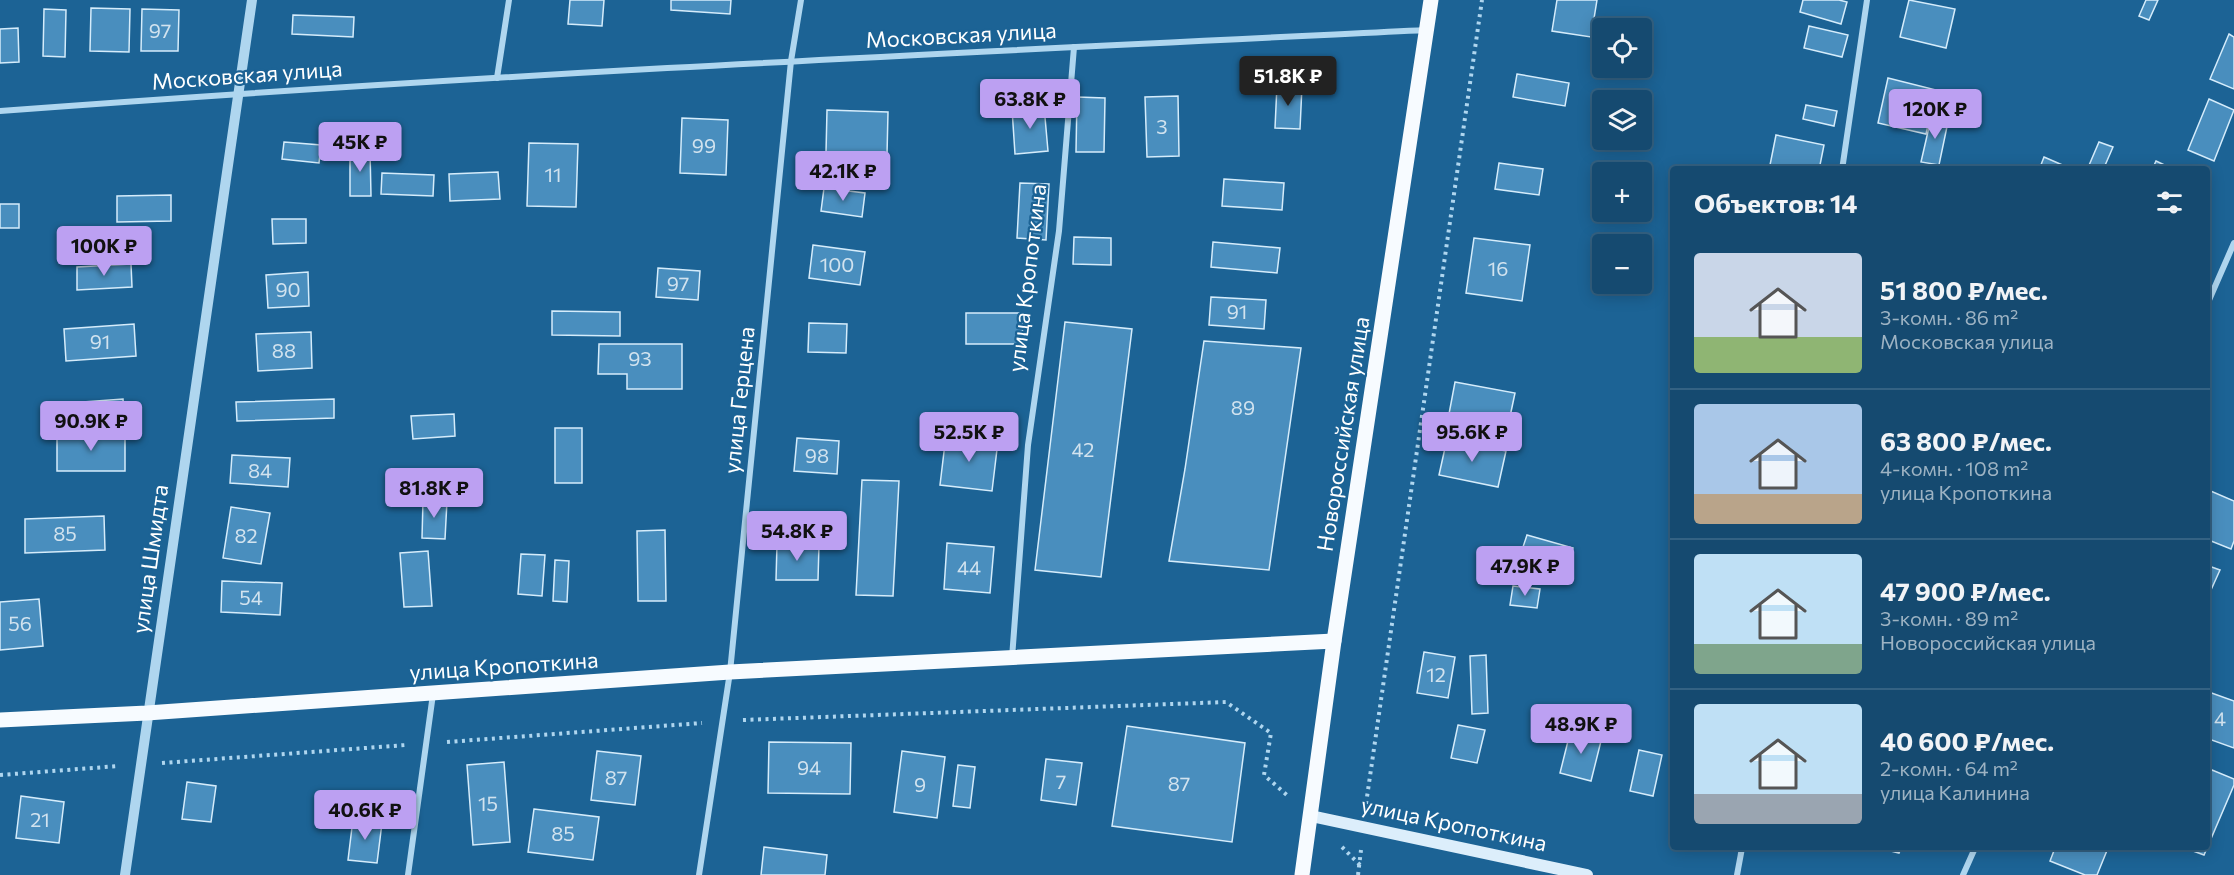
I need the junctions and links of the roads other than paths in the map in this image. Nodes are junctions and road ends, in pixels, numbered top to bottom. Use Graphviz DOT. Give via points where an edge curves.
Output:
graph roads {
  1 [pos="252,0"];
  2 [pos="509,0"];
  3 [pos="801,0"];
  4 [pos="1431,0"];
  5 [pos="1867,0"];
  6 [pos="1426,30"];
  7 [pos="1074,47"];
  8 [pos="791,61"];
  9 [pos="497,78"];
  10 [pos="238,93"];
  11 [pos="0,111"];
  12 [pos="1843,166"];
  13 [pos="2234,243"];
  14 [pos="2210,299"];
  15 [pos="1334,640"];
  16 [pos="1012,658"];
  17 [pos="730,672"];
  18 [pos="434,693"];
  19 [pos="147,713"];
  20 [pos="0,720"];
  21 [pos="1311,816"];
  22 [pos="1742,850"];
  23 [pos="1974,850"];
  24 [pos="125,875"];
  25 [pos="408,875"];
  26 [pos="699,875"];
  27 [pos="1302,875"];
  28 [pos="1587,875"];
  29 [pos="1737,875"];
  30 [pos="1963,875"];
  1 -- 10 [label="street, улица Шмидта"];
  2 -- 9 [label="street"];
  3 -- 8 [label="street, улица Герцена"];
  4 -- 6 [label="main road, Новороссийская улица"];
  5 -- 12 [label="street"];
  6 -- 7 [label="street, Московская улица"];
  6 -- 15 [label="main road, Новороссийская улица"];
  7 -- 8 [label="street, Московская улица"];
  7 -- 16 [label="street, улица Кропоткина" via="1059,231 1028,445"];
  8 -- 9 [label="street, Московская улица"];
  8 -- 17 [label="street, улица Герцена"];
  9 -- 10 [label="street, Московская улица"];
  10 -- 11 [label="street, Московская улица"];
  10 -- 19 [label="street, улица Шмидта"];
  13 -- 14 [label="street"];
  15 -- 16 [label="main road, улица Кропоткина"];
  15 -- 21 [label="main road, Новороссийская улица"];
  16 -- 17 [label="main road, улица Кропоткина"];
  17 -- 18 [label="main road, улица Кропоткина"];
  17 -- 26 [label="street, улица Герцена"];
  18 -- 19 [label="main road, улица Кропоткина"];
  18 -- 25 [label="street"];
  19 -- 20 [label="main road, улица Кропоткина"];
  19 -- 24 [label="street, улица Шмидта"];
  21 -- 27 [label="main road, Новороссийская улица"];
  21 -- 28 [label="main road, улица Кропоткина"];
  22 -- 29 [label="street"];
  23 -- 30 [label="street"];
}
